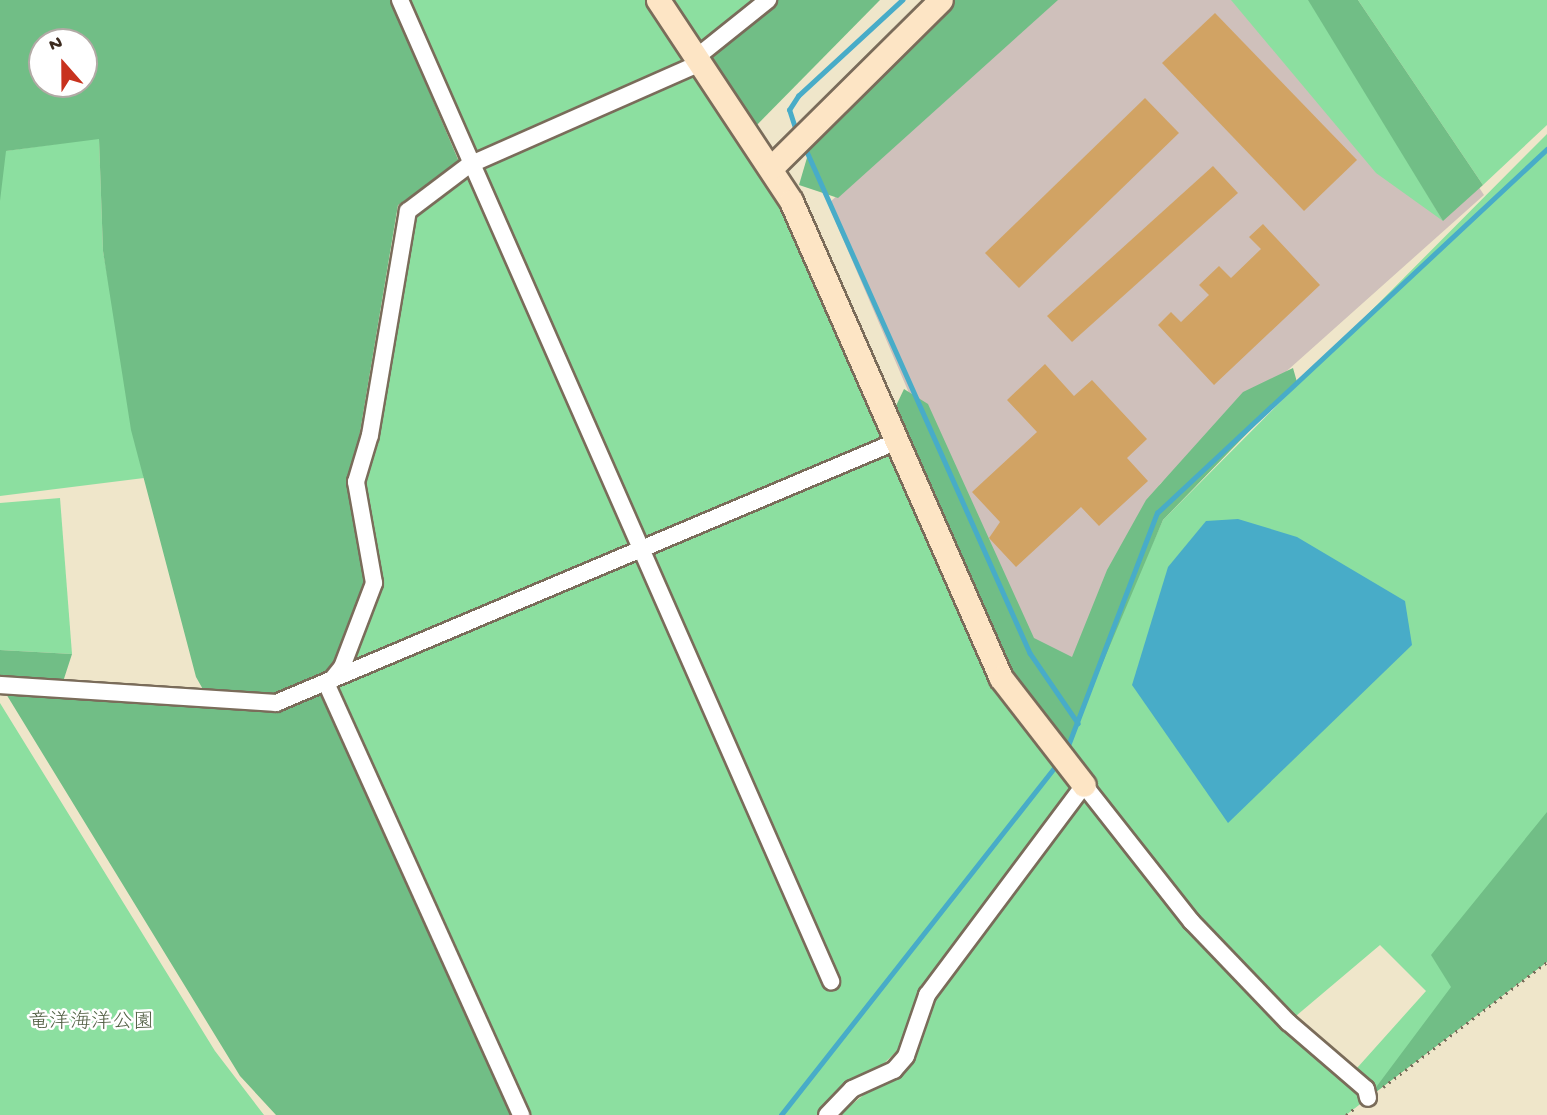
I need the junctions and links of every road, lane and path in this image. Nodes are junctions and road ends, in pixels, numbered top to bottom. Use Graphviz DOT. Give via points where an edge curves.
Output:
graph roads {
  1 [pos="400,0"];
  2 [pos="658,0"];
  3 [pos="768,0"];
  4 [pos="941,0"];
  5 [pos="700,59"];
  6 [pos="469,166"];
  7 [pos="773,166"];
  8 [pos="895,442"];
  9 [pos="644,550"];
  10 [pos="0,685"];
  11 [pos="327,685"];
  12 [pos="1084,785"];
  13 [pos="1547,962"];
  14 [pos="831,981"];
  15 [pos="1368,1098"];
  16 [pos="521,1115"];
  17 [pos="827,1115"];
  1 -- 6 [label="street"];
  2 -- 5 [label="street"];
  3 -- 5 [label="street"];
  4 -- 7 [label="street"];
  5 -- 6 [label="street"];
  5 -- 7 [label="street"];
  6 -- 9 [label="street"];
  6 -- 11 [label="street" via="408,211 356,482 374,583 342,667"];
  7 -- 8 [label="street"];
  8 -- 9 [label="street"];
  8 -- 12 [label="street" via="1001,678"];
  9 -- 11 [label="street"];
  9 -- 14 [label="street"];
  10 -- 11 [label="street" via="256,704"];
  11 -- 16 [label="street"];
  12 -- 15 [label="street" via="1192,922"];
  12 -- 17 [label="street" via="927,995 906,1056 894,1070 852,1089"];
  13 -- 15 [label="path"];
}
